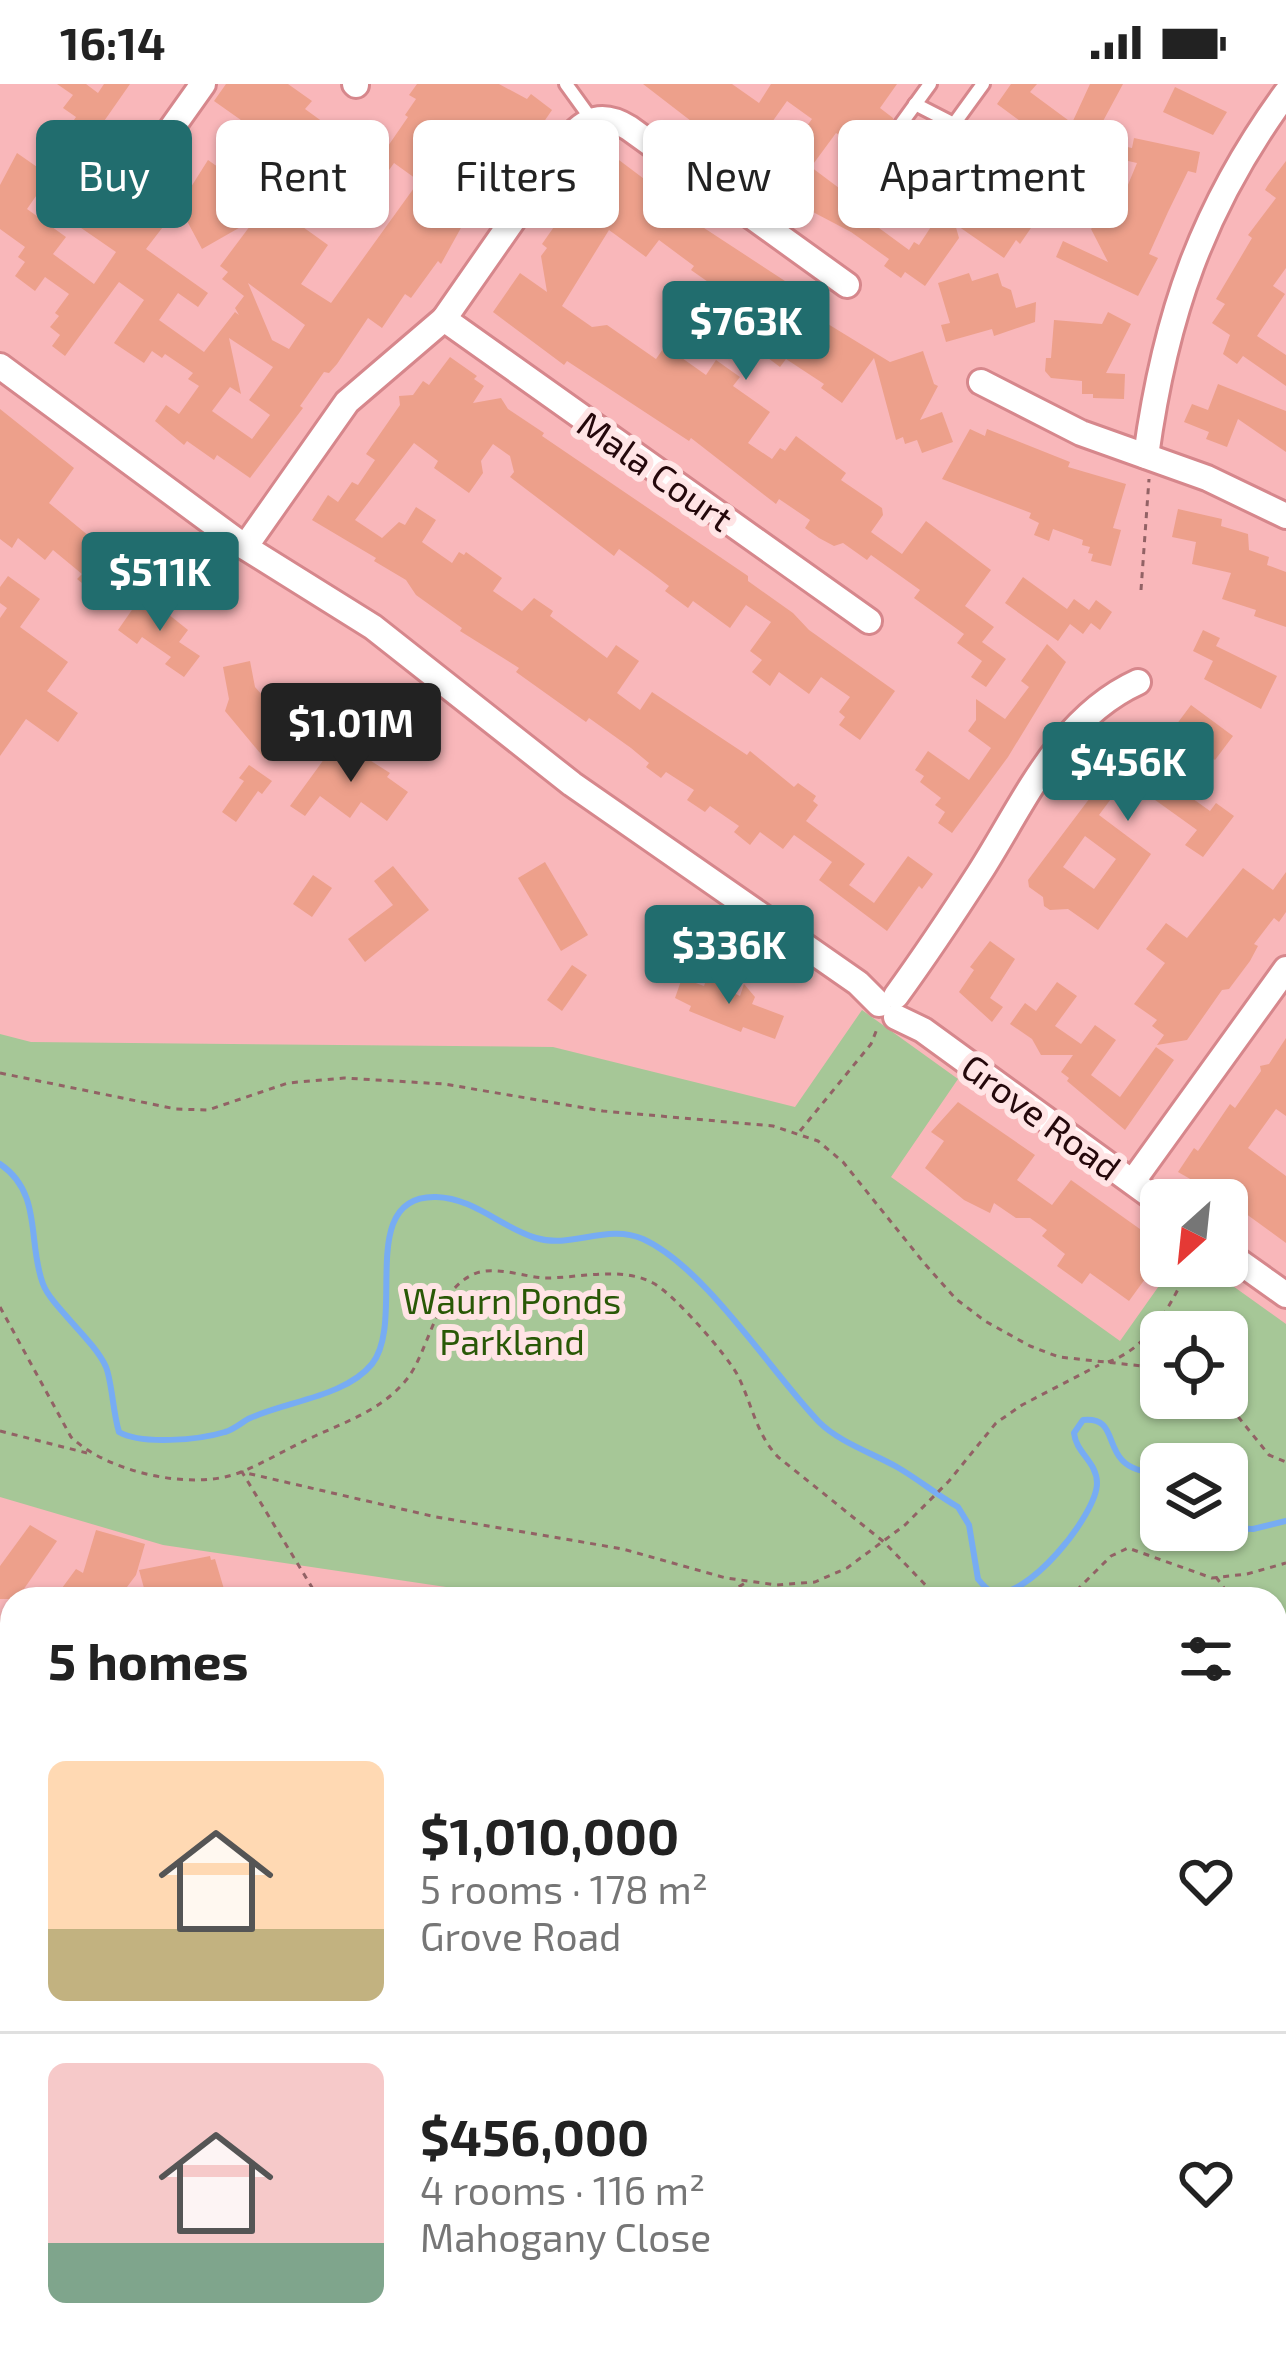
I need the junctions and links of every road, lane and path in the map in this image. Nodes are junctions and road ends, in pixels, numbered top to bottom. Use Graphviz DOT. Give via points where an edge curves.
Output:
graph roads {
  1 [pos="203,84"];
  2 [pos="566,84"];
  3 [pos="930,84"];
  4 [pos="982,84"];
  5 [pos="1286,93"];
  6 [pos="915,104"];
  7 [pos="177,120"];
  8 [pos="592,120"];
  9 [pos="611,120"];
  10 [pos="904,120"];
  11 [pos="946,120"];
  12 [pos="957,120"];
  13 [pos="619,124"];
  14 [pos="507,228"];
  15 [pos="848,285"];
  16 [pos="444,319"];
  17 [pos="0,366"];
  18 [pos="981,382"];
  19 [pos="1149,463"];
  20 [pos="1286,516"];
  21 [pos="245,547"];
  22 [pos="1141,590"];
  23 [pos="869,621"];
  24 [pos="1138,682"];
  25 [pos="1286,969"];
  26 [pos="890,1006"];
  27 [pos="0,1073"];
  28 [pos="799,1132"];
  29 [pos="1132,1181"];
  30 [pos="1140,1187"];
  31 [pos="1248,1268"];
  32 [pos="1179,1287"];
  33 [pos="1286,1295"];
  34 [pos="0,1307"];
  35 [pos="1100,1364"];
  36 [pos="1140,1367"];
  37 [pos="1240,1419"];
  38 [pos="0,1431"];
  39 [pos="88,1454"];
  40 [pos="1286,1462"];
  41 [pos="242,1472"];
  42 [pos="884,1542"];
  43 [pos="1286,1563"];
  44 [pos="1216,1577"];
  45 [pos="748,1581"];
  46 [pos="312,1587"];
  47 [pos="738,1587"];
  48 [pos="927,1587"];
  49 [pos="1081,1587"];
  50 [pos="1223,1587"];
  1 -- 7 [label="street"];
  2 -- 8 [label="lane"];
  3 -- 6 [label="lane"];
  4 -- 12 [label="lane"];
  5 -- 19 [label="street" via="1237,166 1189,263 1159,365"];
  6 -- 10 [label="lane"];
  6 -- 11 [label="lane"];
  8 -- 9 [label="street"];
  13 -- 15 [label="street"];
  14 -- 16 [label="street"];
  16 -- 21 [label="street" via="347,402"];
  16 -- 23 [label="street, Mala Court"];
  17 -- 21 [label="street, Grove Road"];
  18 -- 19 [label="street"];
  19 -- 20 [label="street" via="1227,486"];
  19 -- 22 [label="path"];
  21 -- 26 [label="street, Grove Road" via="373,627 572,784"];
  24 -- 26 [label="street" via="1101,702 1050,758"];
  25 -- 29 [label="street"];
  26 -- 28 [label="path" via="871,1044"];
  26 -- 29 [label="street, Grove Road"];
  27 -- 28 [label="path" via="176,1108 208,1110 288,1083 344,1078"];
  28 -- 35 [label="path" via="843,1162 970,1311 1044,1353"];
  29 -- 30 [label="street, Grove Road"];
  31 -- 33 [label="street"];
  32 -- 35 [label="path" via="1146,1336"];
  34 -- 39 [label="path" via="70,1437"];
  35 -- 36 [label="path"];
  35 -- 42 [label="path" via="996,1423 925,1508"];
  37 -- 40 [label="path"];
  38 -- 39 [label="path"];
  39 -- 41 [label="path" via="147,1474 210,1479"];
  41 -- 42 [label="path" via="395,1392 470,1275 615,1274 650,1280 673,1297 737,1373 765,1443"];
  41 -- 45 [label="path"];
  41 -- 46 [label="path"];
  42 -- 45 [label="path" via="815,1582"];
  42 -- 48 [label="path"];
  43 -- 44 [label="path"];
  44 -- 49 [label="path" via="1128,1548"];
  44 -- 50 [label="path"];
  45 -- 47 [label="path"];
}
